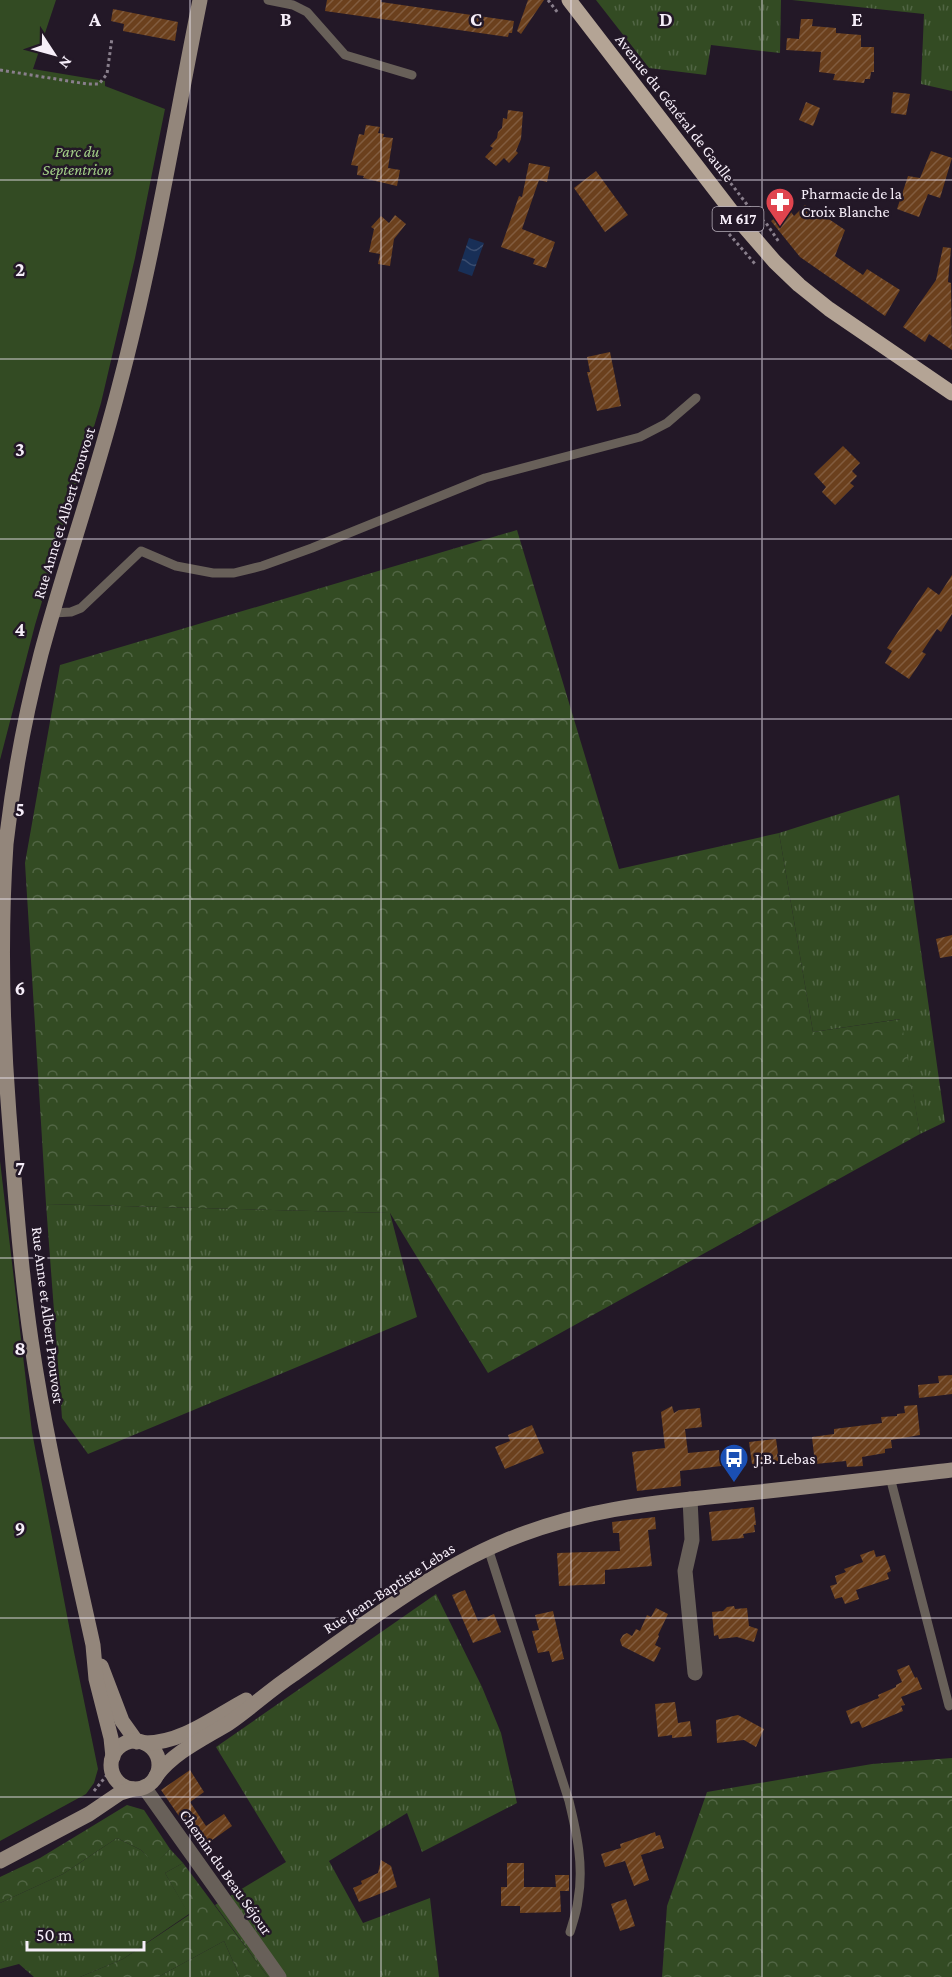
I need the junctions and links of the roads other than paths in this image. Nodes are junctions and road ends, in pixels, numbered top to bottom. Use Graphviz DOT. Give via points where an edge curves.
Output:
graph roads {
  1 [pos="200,0"];
  2 [pos="268,0"];
  3 [pos="568,0"];
  4 [pos="412,75"];
  5 [pos="951,391"];
  6 [pos="696,398"];
  7 [pos="53,613"];
  8 [pos="952,1470"];
  9 [pos="890,1477"];
  10 [pos="690,1499"];
  11 [pos="488,1548"];
  12 [pos="93,1645"];
  13 [pos="695,1673"];
  14 [pos="279,1684"];
  15 [pos="949,1706"];
  16 [pos="141,1742"];
  17 [pos="113,1757"];
  18 [pos="114,1775"];
  19 [pos="144,1784"];
  20 [pos="67,1824"];
  21 [pos="0,1861"];
  22 [pos="570,1932"];
  23 [pos="279,1977"];
  1 -- 7 [label="street, Rue Anne et Albert Prouvost" via="126,362"];
  2 -- 4 [label="lane" via="293,4 307,12 345,55"];
  3 -- 5 [label="main road, Avenue du Général de Gaulle / M 617" via="775,262 829,309"];
  6 -- 7 [label="lane" via="667,423 640,437 485,478 262,566 213,573 176,566 141,551 81,608"];
  7 -- 12 [label="street, Rue Anne et Albert Prouvost" via="22,737 7,836 2,912 3,1027 31,1343"];
  8 -- 9 [label="street, Rue Jean-Baptiste Lebas"];
  9 -- 10 [label="street, Rue Jean-Baptiste Lebas"];
  9 -- 15 [label="lane"];
  10 -- 11 [label="street, Rue Jean-Baptiste Lebas" via="584,1514"];
  10 -- 13 [label="street" via="692,1540 685,1571"];
  11 -- 14 [label="street, Rue Jean-Baptiste Lebas" via="417,1587"];
  11 -- 22 [label="lane" via="578,1839 581,1872"];
  12 -- 16 [label="street, Rue Anne et Albert Prouvost" via="122,1721"];
  12 -- 17 [label="street, Rue Anne et Albert Prouvost" via="96,1679"];
  14 -- 16 [label="street, Rue Jean-Baptiste Lebas" via="187,1733 170,1740"];
  14 -- 19 [label="street, Rue Jean-Baptiste Lebas" via="174,1758"];
  16 -- 17 [label="street" via="122,1745"];
  16 -- 19 [label="street" via="154,1750 159,1769"];
  17 -- 18 [label="street"];
  18 -- 19 [label="street" via="120,1783"];
  18 -- 20 [label="street, Rue Jean-Baptiste Lebas" via="99,1797"];
  19 -- 20 [label="street, Rue Jean-Baptiste Lebas" via="120,1793"];
  19 -- 23 [label="street, Chemin du Beau Séjour"];
  20 -- 21 [label="street, Rue Jean-Baptiste Lebas"];
}
